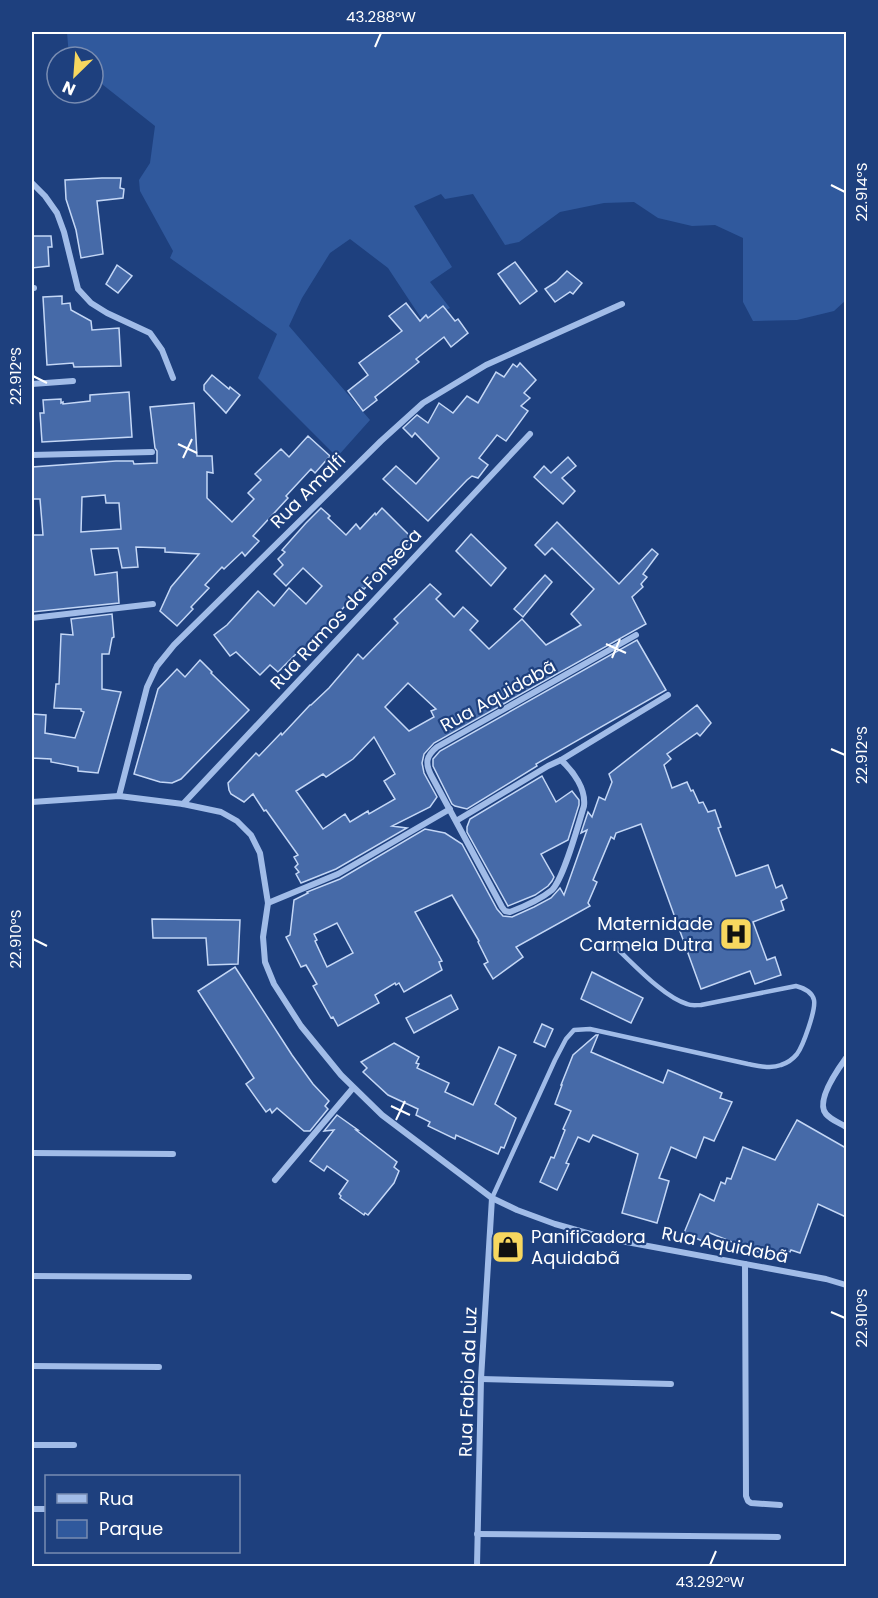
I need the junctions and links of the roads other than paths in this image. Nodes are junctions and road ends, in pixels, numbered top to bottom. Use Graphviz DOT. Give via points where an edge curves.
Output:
graph roads {
  1 [pos="32,183"];
  2 [pos="622,304"];
  3 [pos="173,378"];
  4 [pos="73,381"];
  5 [pos="32,384"];
  6 [pos="530,434"];
  7 [pos="152,452"];
  8 [pos="32,455"];
  9 [pos="153,604"];
  10 [pos="32,618"];
  11 [pos="636,635"];
  12 [pos="668,695"];
  13 [pos="561,760"];
  14 [pos="118,796"];
  15 [pos="32,802"];
  16 [pos="183,804"];
  17 [pos="450,809"];
  18 [pos="456,821"];
  19 [pos="268,903"];
  20 [pos="613,945"];
  21 [pos="846,1058"];
  22 [pos="353,1088"];
  23 [pos="846,1126"];
  24 [pos="32,1153"];
  25 [pos="173,1154"];
  26 [pos="276,1180"];
  27 [pos="492,1198"];
  28 [pos="745,1264"];
  29 [pos="32,1276"];
  30 [pos="189,1277"];
  31 [pos="846,1285"];
  32 [pos="32,1366"];
  33 [pos="159,1367"];
  34 [pos="482,1379"];
  35 [pos="670,1384"];
  36 [pos="32,1444"];
  37 [pos="74,1445"];
  38 [pos="780,1505"];
  39 [pos="477,1534"];
  40 [pos="778,1537"];
  41 [pos="477,1566"];
  1 -- 3 [label="street" via="57,213 78,289 91,303 150,333"];
  2 -- 14 [label="street, Rua Amalfi" via="486,365 423,403 381,441 157,666"];
  4 -- 5 [label="street"];
  6 -- 16 [label="street, Rua Ramos da Fonseca"];
  7 -- 8 [label="street"];
  9 -- 10 [label="street"];
  11 -- 17 [label="street, Rua Aquidabã" via="431,751 428,768"];
  12 -- 13 [label="street"];
  13 -- 18 [label="street"];
  13 -- 18 [label="street, Rua Aquidabã" via="585,797 558,882 551,891 506,911"];
  14 -- 15 [label="street, Rua Aquidabã"];
  14 -- 16 [label="street, Rua Aquidabã"];
  16 -- 19 [label="street, Rua Aquidabã" via="221,812 237,820 251,835 260,853"];
  17 -- 18 [label="street, Rua Aquidabã"];
  17 -- 19 [label="street" via="338,874"];
  19 -- 22 [label="street, Rua Aquidabã" via="263,938 265,962 274,984 301,1026"];
  20 -- 27 [label="lane" via="662,990 688,1005 796,986 803,988 814,1001 802,1045 790,1061 767,1067 590,1029 574,1030 555,1060"];
  21 -- 23 [label="street" via="826,1092 822,1107 830,1118"];
  22 -- 26 [label="street"];
  22 -- 27 [label="street, Rua Aquidabã" via="382,1115"];
  24 -- 25 [label="street"];
  27 -- 28 [label="street, Rua Aquidabã" via="555,1224 605,1238"];
  27 -- 34 [label="street, Rua Fabio da Luz"];
  28 -- 31 [label="street, Rua Aquidabã"];
  28 -- 38 [label="street" via="746,1496 751,1503"];
  29 -- 30 [label="street"];
  32 -- 33 [label="street"];
  34 -- 35 [label="street"];
  34 -- 39 [label="street, Rua Fabio da Luz"];
  36 -- 37 [label="street"];
  39 -- 40 [label="street"];
  39 -- 41 [label="street, Rua Fabio da Luz"];
}
